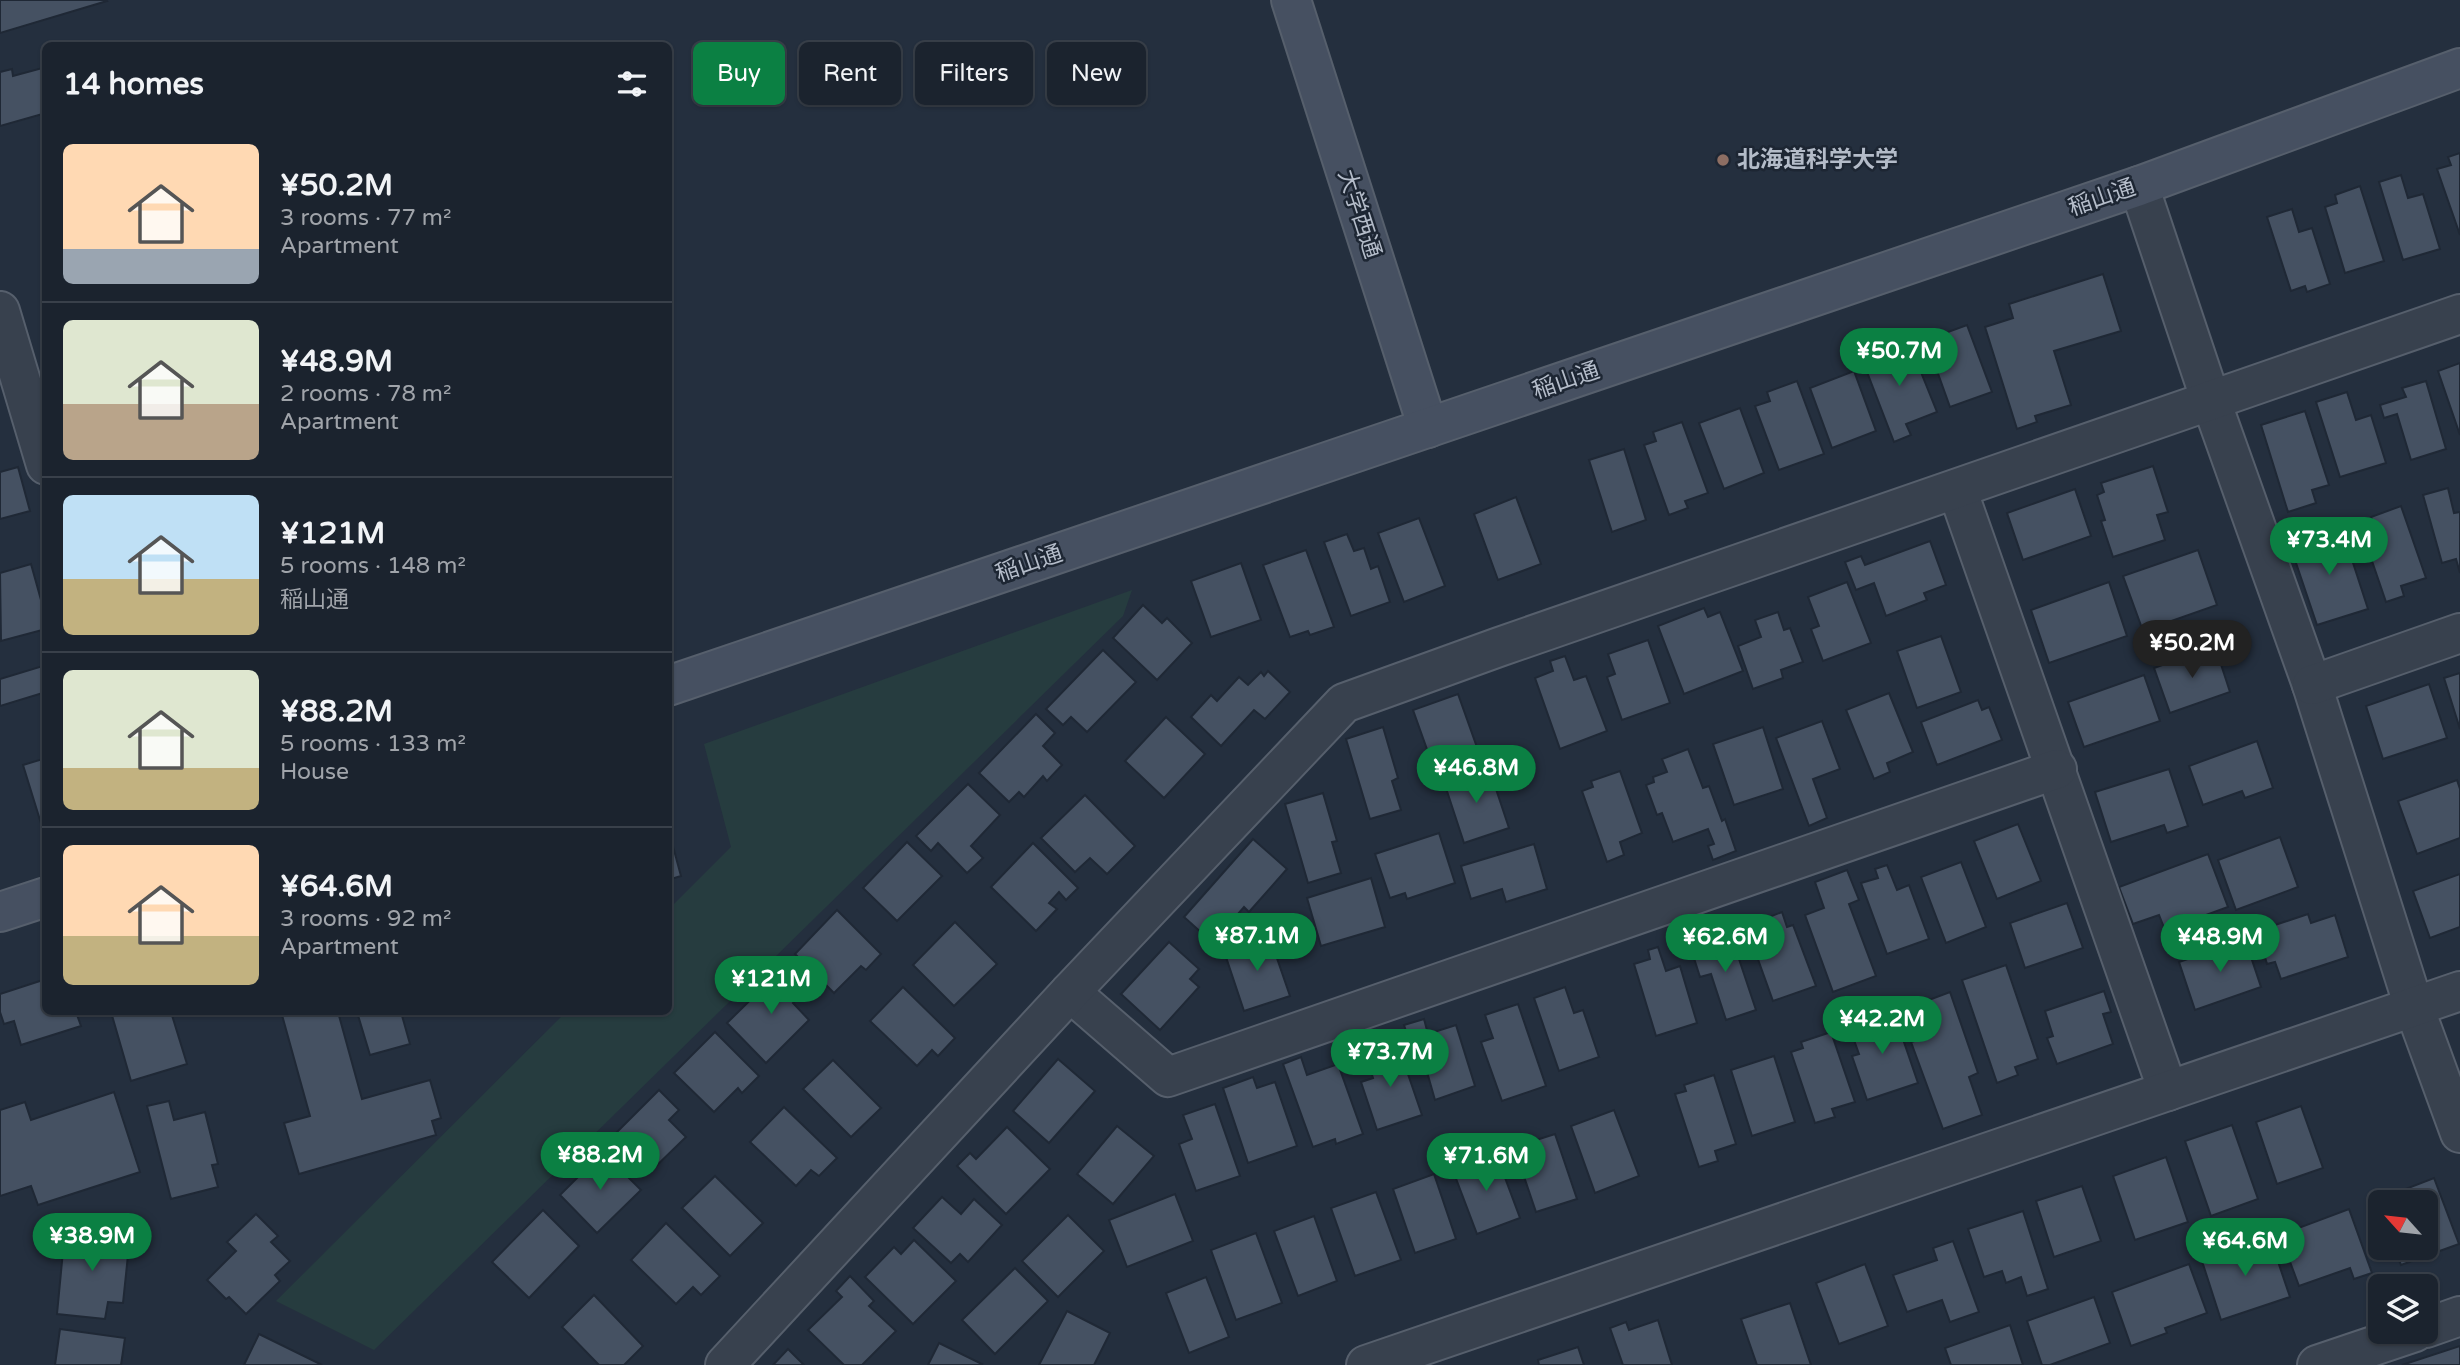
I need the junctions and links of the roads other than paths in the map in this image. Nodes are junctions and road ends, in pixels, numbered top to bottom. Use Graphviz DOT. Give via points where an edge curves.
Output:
graph roads {
  1 [pos="1290,0"];
  2 [pos="2460,68"];
  3 [pos="2139,186"];
  4 [pos="0,311"];
  5 [pos="2460,314"];
  6 [pos="2211,401"];
  7 [pos="1428,428"];
  8 [pos="42,451"];
  9 [pos="1957,489"];
  10 [pos="2460,633"];
  11 [pos="672,685"];
  12 [pos="2312,685"];
  13 [pos="2057,769"];
  14 [pos="42,898"];
  15 [pos="0,912"];
  16 [pos="2460,991"];
  17 [pos="1070,992"];
  18 [pos="2414,1007"];
  19 [pos="2168,1091"];
  20 [pos="2460,1133"];
  21 [pos="2460,1316"];
  22 [pos="2438,1324"];
  23 [pos="2379,1344"];
  24 [pos="725,1365"];
  25 [pos="1366,1365"];
  26 [pos="2317,1365"];
  1 -- 7 [label="street, 大学西通"];
  2 -- 3 [label="street, 稲山通"];
  3 -- 6 [label="street"];
  3 -- 7 [label="street, 稲山通"];
  4 -- 8 [label="street"];
  5 -- 6 [label="street"];
  6 -- 9 [label="street"];
  6 -- 12 [label="street"];
  7 -- 11 [label="street, 稲山通"];
  9 -- 13 [label="street"];
  9 -- 17 [label="street" via="1344,704"];
  10 -- 12 [label="street"];
  12 -- 18 [label="street"];
  13 -- 17 [label="street" via="1168,1077"];
  13 -- 19 [label="street"];
  14 -- 15 [label="street"];
  16 -- 18 [label="street"];
  17 -- 24 [label="street"];
  18 -- 19 [label="street"];
  18 -- 20 [label="street"];
  19 -- 25 [label="street"];
  21 -- 22 [label="street"];
  23 -- 26 [label="street"];
}
